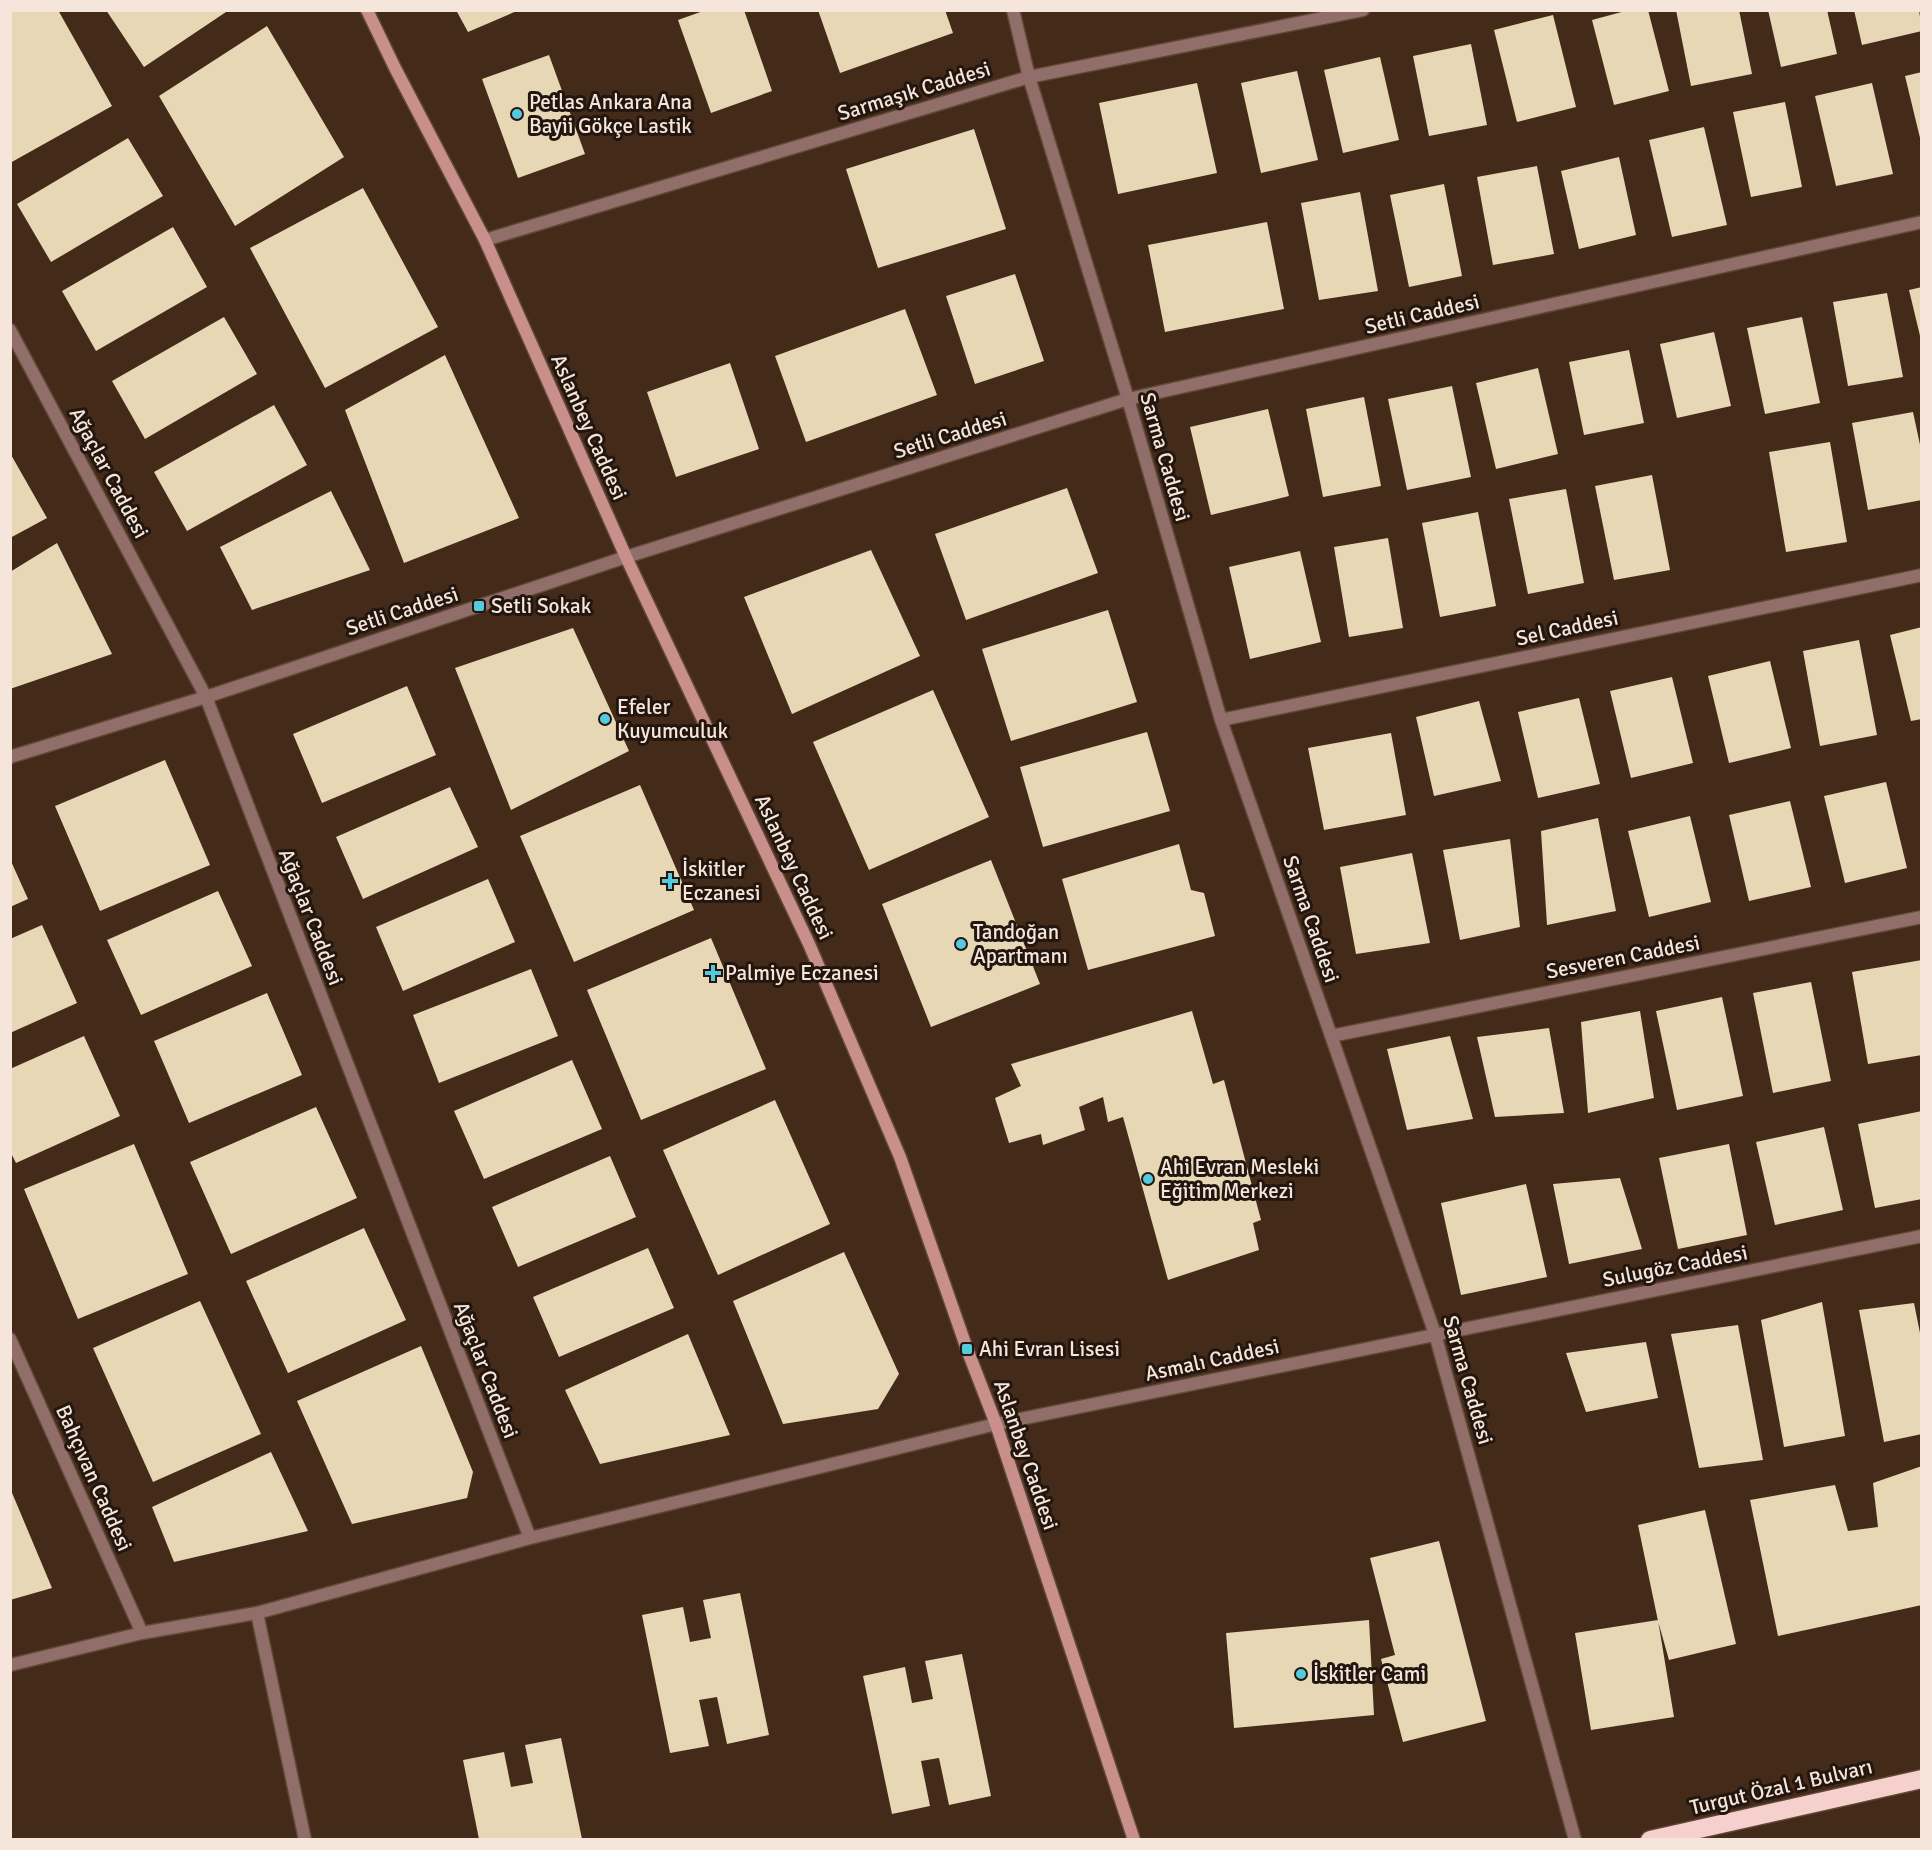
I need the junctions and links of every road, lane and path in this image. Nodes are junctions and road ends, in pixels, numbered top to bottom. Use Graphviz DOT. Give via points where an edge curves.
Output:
graph roads {
  1 [pos="367,10"];
  2 [pos="1013,10"];
  3 [pos="1363,10"];
  4 [pos="1029,77"];
  5 [pos="1922,222"];
  6 [pos="485,240"];
  7 [pos="10,330"];
  8 [pos="1128,399"];
  9 [pos="626,557"];
  10 [pos="1922,575"];
  11 [pos="206,697"];
  12 [pos="1221,720"];
  13 [pos="10,757"];
  14 [pos="1922,917"];
  15 [pos="1331,1036"];
  16 [pos="1922,1236"];
  17 [pos="1435,1334"];
  18 [pos="10,1339"];
  19 [pos="996,1425"];
  20 [pos="530,1538"];
  21 [pos="257,1613"];
  22 [pos="142,1634"];
  23 [pos="10,1665"];
  24 [pos="1922,1779"];
  25 [pos="305,1839"];
  26 [pos="1134,1839"];
  27 [pos="1575,1839"];
  28 [pos="1650,1839"];
  1 -- 6 [label="street, Aslanbey Caddesi"];
  2 -- 4 [label="street, Sarma Caddesi"];
  3 -- 4 [label="street, Sarmaşık Caddesi"];
  4 -- 6 [label="street, Sarmaşık Caddesi"];
  4 -- 8 [label="street, Sarma Caddesi"];
  5 -- 8 [label="street, Setli Caddesi"];
  6 -- 9 [label="street, Aslanbey Caddesi"];
  7 -- 11 [label="street, Ağaçlar Caddesi"];
  8 -- 9 [label="street, Setli Caddesi"];
  8 -- 12 [label="street, Sarma Caddesi"];
  9 -- 11 [label="street, Setli Caddesi"];
  9 -- 19 [label="street, Aslanbey Caddesi" via="809,944 895,1146"];
  10 -- 12 [label="street, Sel Caddesi"];
  11 -- 13 [label="street, Setli Caddesi"];
  11 -- 20 [label="street, Ağaçlar Caddesi"];
  12 -- 15 [label="street, Sarma Caddesi"];
  14 -- 15 [label="street, Sesveren Caddesi"];
  15 -- 17 [label="street, Sarma Caddesi"];
  16 -- 17 [label="street, Sulugöz Caddesi"];
  17 -- 19 [label="street, Asmalı Caddesi"];
  17 -- 27 [label="street, Sarma Caddesi"];
  18 -- 22 [label="street, Bahçıvan Caddesi"];
  19 -- 20 [label="street, Asmalı Caddesi"];
  19 -- 26 [label="street, Aslanbey Caddesi"];
  20 -- 21 [label="street, Asmalı Caddesi"];
  21 -- 22 [label="street, Asmalı Caddesi"];
  21 -- 25 [label="street"];
  22 -- 23 [label="street, Asmalı Caddesi"];
  24 -- 28 [label="highway, Turgut Özal 1 Bulvarı"];
}
